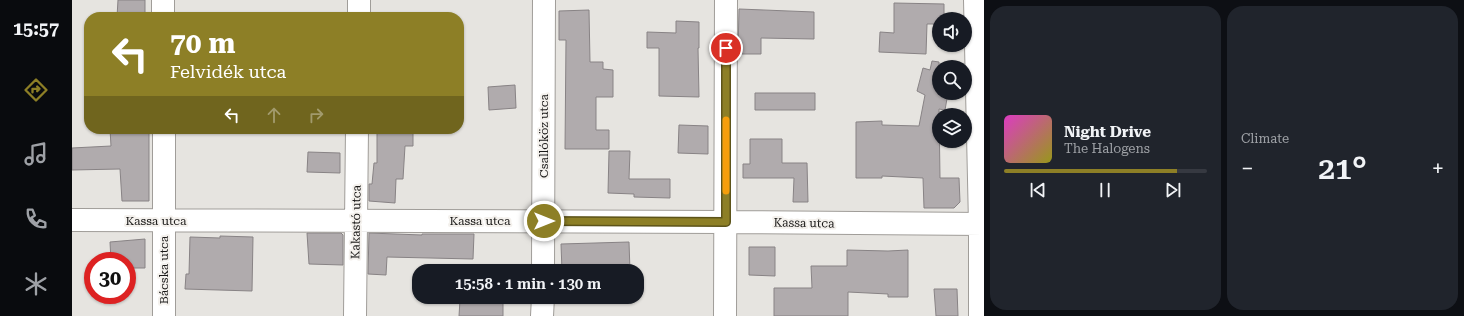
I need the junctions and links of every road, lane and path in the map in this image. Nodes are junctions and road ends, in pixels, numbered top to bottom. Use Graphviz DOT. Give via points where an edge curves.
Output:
graph roads {
  1 [pos="163,0"];
  2 [pos="359,0"];
  3 [pos="544,0"];
  4 [pos="726,0"];
  5 [pos="975,0"];
  6 [pos="163,12"];
  7 [pos="359,12"];
  8 [pos="164,134"];
  9 [pos="357,134"];
  10 [pos="72,220"];
  11 [pos="355,220"];
  12 [pos="165,221"];
  13 [pos="544,221"];
  14 [pos="726,222"];
  15 [pos="982,224"];
  16 [pos="543,264"];
  17 [pos="543,304"];
  18 [pos="164,316"];
  19 [pos="355,316"];
  20 [pos="542,316"];
  21 [pos="725,316"];
  22 [pos="980,316"];
  1 -- 6 [label="street"];
  2 -- 7 [label="street"];
  3 -- 13 [label="street, Csallóköz utca"];
  4 -- 14 [label="street"];
  5 -- 15 [label="street"];
  8 -- 12 [label="street, Bácska utca"];
  9 -- 11 [label="street, Kakastó utca"];
  10 -- 12 [label="street, Kassa utca"];
  11 -- 12 [label="street, Kassa utca"];
  11 -- 13 [label="street, Kassa utca"];
  11 -- 19 [label="street, Kakastó utca"];
  12 -- 18 [label="street, Bácska utca"];
  13 -- 14 [label="street, Kassa utca"];
  13 -- 16 [label="street, Csallóköz utca"];
  14 -- 15 [label="street, Kassa utca"];
  14 -- 21 [label="street"];
  15 -- 22 [label="street"];
  17 -- 20 [label="street"];
}
